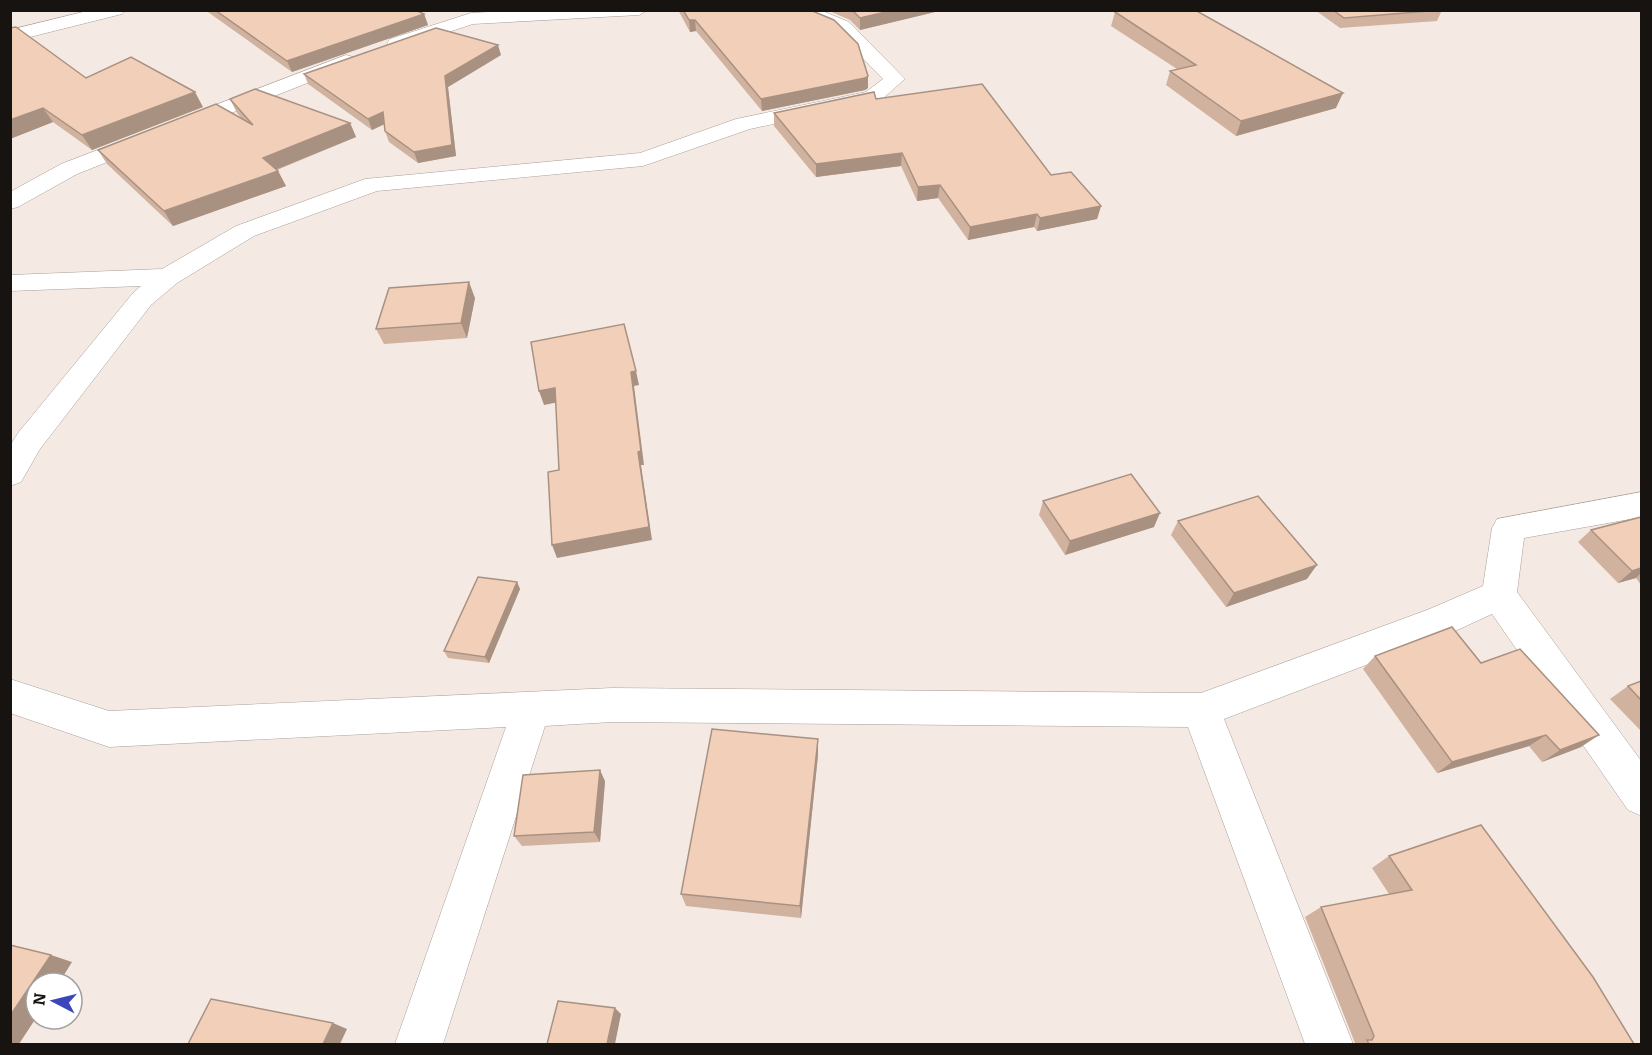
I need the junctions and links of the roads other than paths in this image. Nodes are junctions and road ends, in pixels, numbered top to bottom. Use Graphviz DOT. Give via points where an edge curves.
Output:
graph roads {
  1 [pos="116,10"];
  2 [pos="440,10"];
  3 [pos="639,10"];
  4 [pos="805,11"];
  5 [pos="471,19"];
  6 [pos="10,36"];
  7 [pos="10,202"];
  8 [pos="168,277"];
  9 [pos="10,283"];
  10 [pos="10,474"];
  11 [pos="1641,504"];
  12 [pos="1500,595"];
  13 [pos="10,696"];
  14 [pos="532,708"];
  15 [pos="1201,710"];
  16 [pos="1641,796"];
  17 [pos="418,1044"];
  18 [pos="1329,1044"];
  1 -- 6 [label="street"];
  2 -- 5 [label="street"];
  3 -- 5 [label="street"];
  4 -- 8 [label="street" via="842,26 895,79 873,98 744,124 643,159 373,184 245,231"];
  5 -- 7 [label="street" via="374,51 69,169"];
  8 -- 9 [label="street"];
  8 -- 10 [label="street" via="142,298 29,441"];
  11 -- 12 [label="street" via="1509,528"];
  12 -- 15 [label="street"];
  12 -- 16 [label="street"];
  13 -- 14 [label="street" via="108,729"];
  14 -- 15 [label="street" via="612,705"];
  14 -- 17 [label="street"];
  15 -- 18 [label="street"];
}
